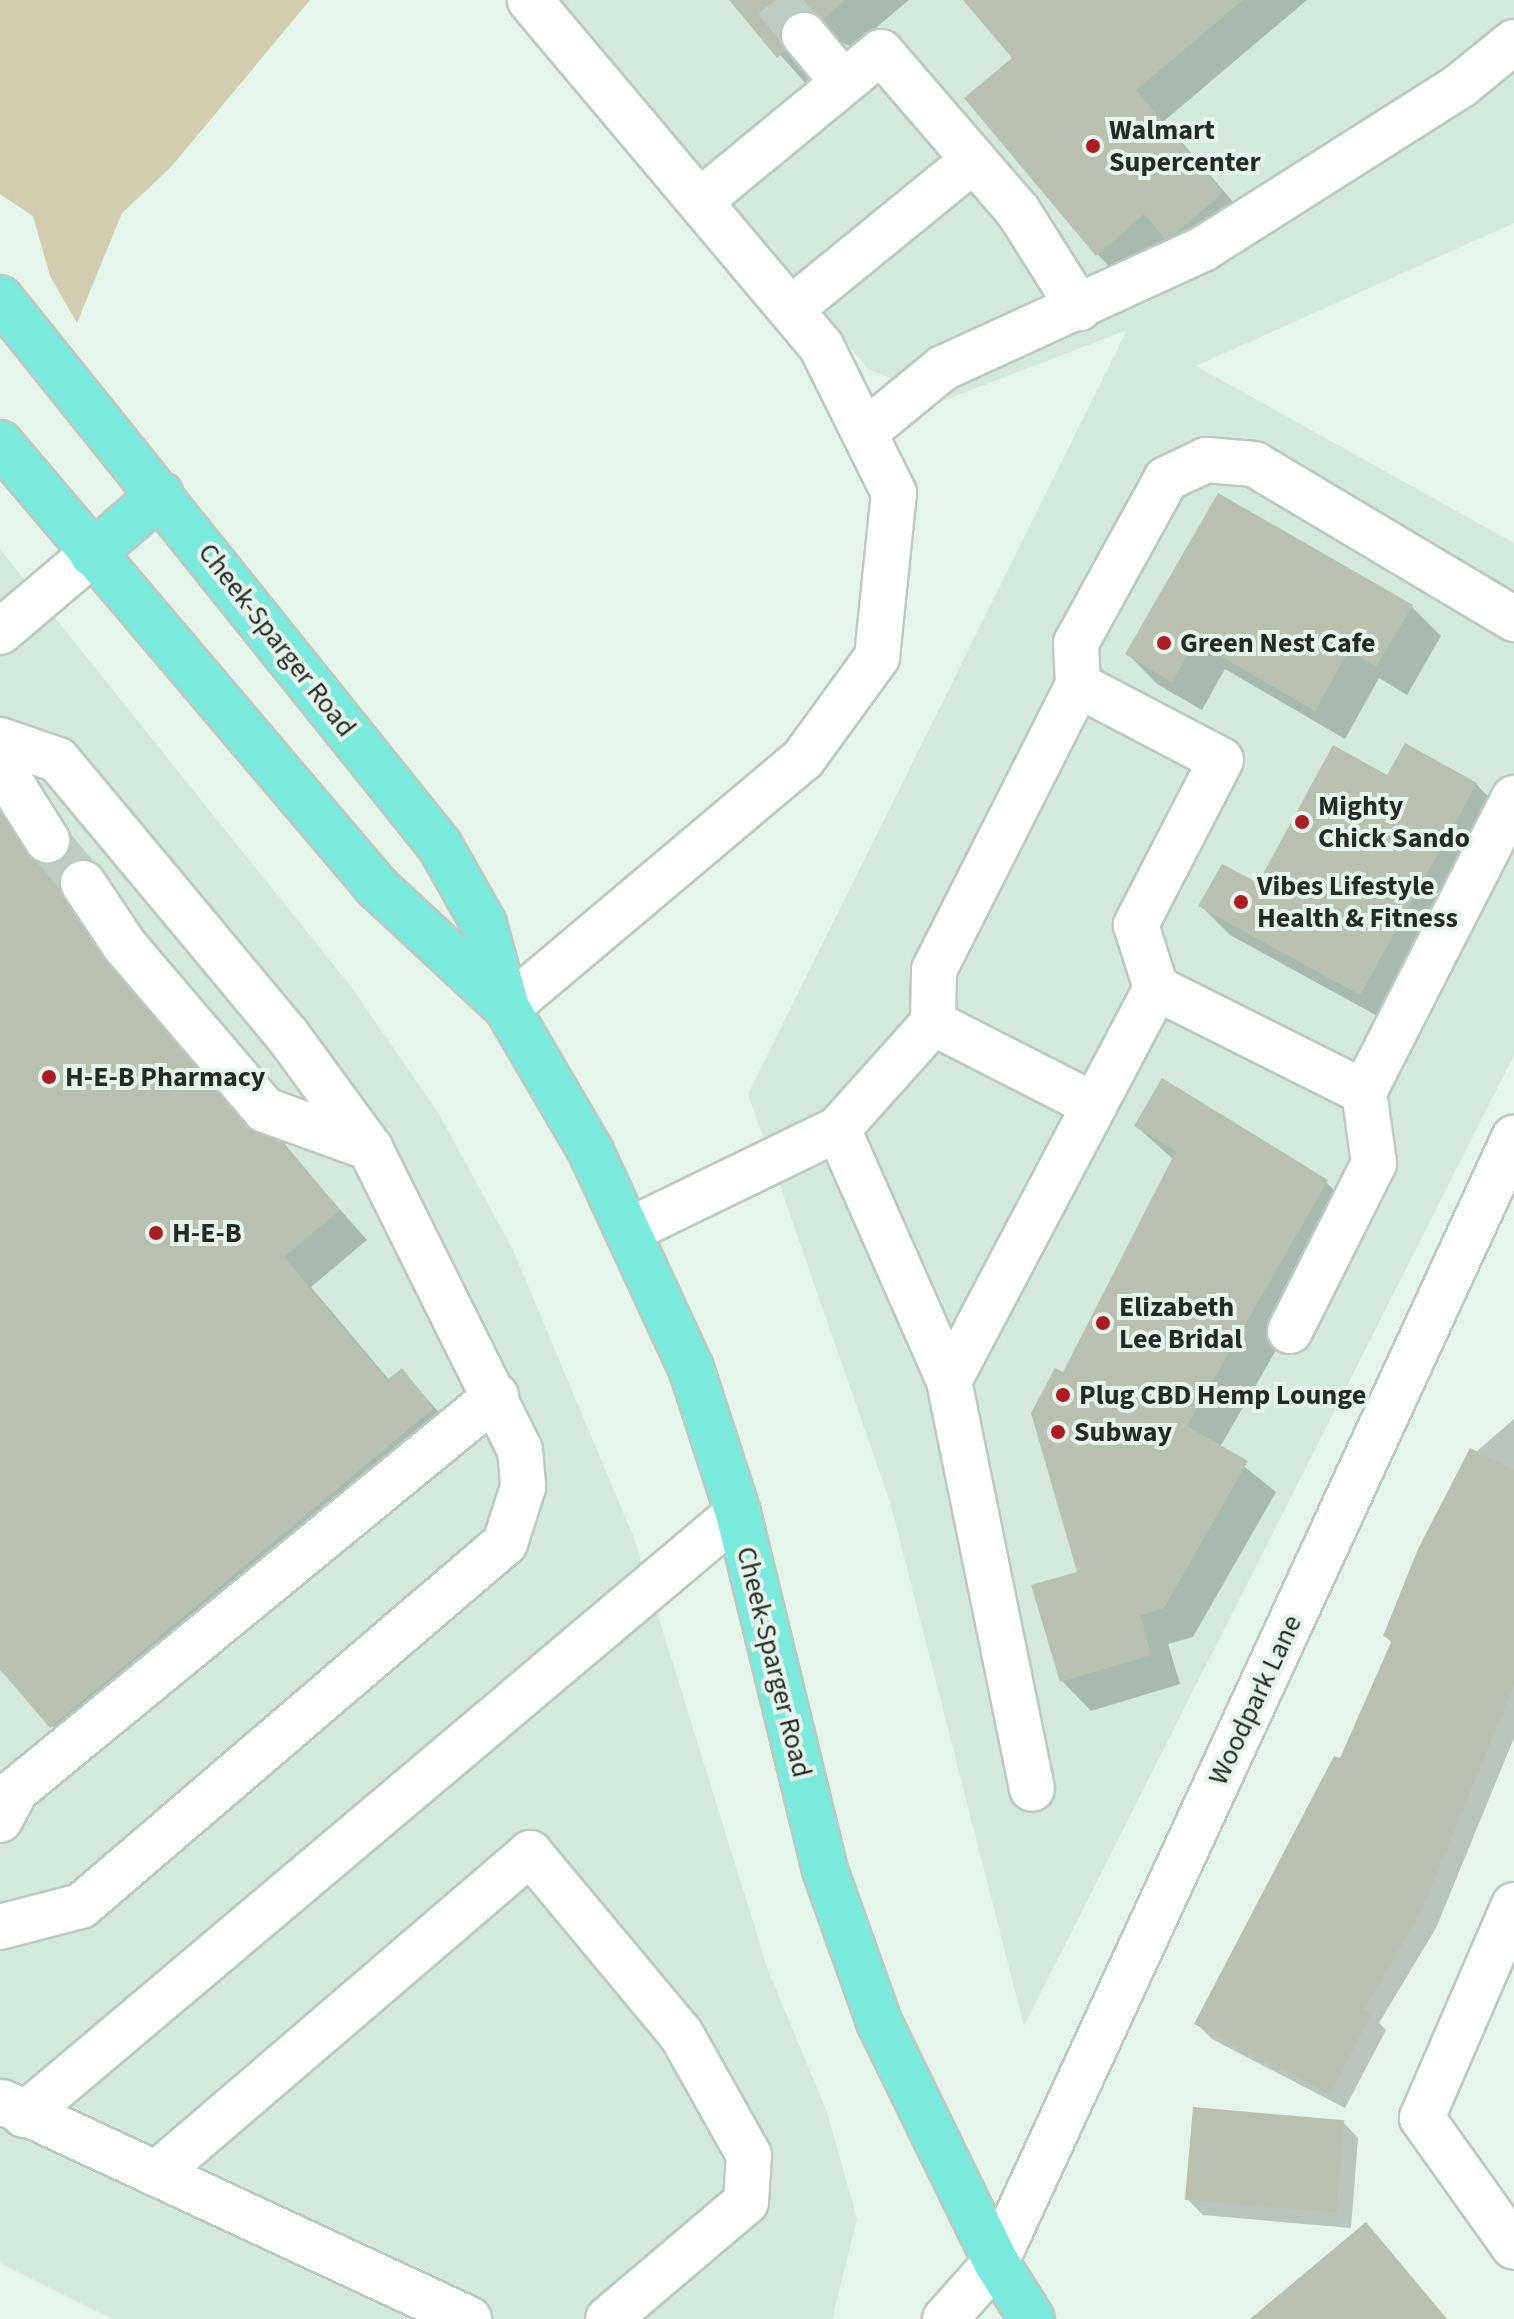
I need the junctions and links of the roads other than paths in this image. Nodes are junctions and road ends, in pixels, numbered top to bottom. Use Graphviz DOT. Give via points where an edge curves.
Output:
graph roads {
  1 [pos="530,0"];
  2 [pos="804,35"];
  3 [pos="1514,42"];
  4 [pos="843,82"];
  5 [pos="974,160"];
  6 [pos="700,201"];
  7 [pos="0,298"];
  8 [pos="1079,308"];
  9 [pos="791,309"];
  10 [pos="865,432"];
  11 [pos="0,443"];
  12 [pos="161,494"];
  13 [pos="92,554"];
  14 [pos="1514,619"];
  15 [pos="0,632"];
  16 [pos="1078,685"];
  17 [pos="0,740"];
  18 [pos="0,765"];
  19 [pos="1514,798"];
  20 [pos="47,840"];
  21 [pos="83,883"];
  22 [pos="1156,988"];
  23 [pos="507,1008"];
  24 [pos="933,1023"];
  25 [pos="1364,1092"];
  26 [pos="1094,1105"];
  27 [pos="838,1129"];
  28 [pos="1514,1138"];
  29 [pos="370,1148"];
  30 [pos="630,1230"];
  31 [pos="1290,1331"];
  32 [pos="949,1381"];
  33 [pos="496,1396"];
  34 [pos="738,1513"];
  35 [pos="1032,1789"];
  36 [pos="0,1820"];
  37 [pos="1514,1905"];
  38 [pos="0,1927"];
  39 [pos="12,2108"];
  40 [pos="156,2174"];
  41 [pos="1514,2247"];
  42 [pos="996,2262"];
  43 [pos="469,2319"];
  44 [pos="608,2319"];
  45 [pos="945,2319"];
  46 [pos="1032,2319"];
  1 -- 6 [label="street"];
  2 -- 4 [label="street"];
  3 -- 8 [label="street" via="1461,85 1203,249"];
  4 -- 5 [label="street" via="881,52"];
  4 -- 6 [label="street"];
  5 -- 8 [label="street" via="1018,211"];
  5 -- 9 [label="street"];
  6 -- 9 [label="street"];
  7 -- 12 [label="main road, Cheek-Sparger Road"];
  8 -- 10 [label="street" via="943,368"];
  9 -- 10 [label="street" via="821,346"];
  10 -- 23 [label="street" via="894,493 877,657 803,759"];
  11 -- 13 [label="main road, Cheek-Sparger Road"];
  12 -- 13 [label="main road"];
  12 -- 23 [label="main road, Cheek-Sparger Road" via="440,846 484,924"];
  13 -- 15 [label="street"];
  13 -- 23 [label="main road, Cheek-Sparger Road" via="377,887"];
  14 -- 16 [label="street" via="1254,464 1206,460 1166,479 1076,643"];
  16 -- 22 [label="street" via="1221,760 1136,925"];
  16 -- 24 [label="street" via="934,970"];
  17 -- 29 [label="street" via="58,760 288,1036"];
  18 -- 20 [label="street"];
  19 -- 25 [label="street"];
  21 -- 29 [label="street" via="125,946 265,1110"];
  22 -- 25 [label="street"];
  22 -- 26 [label="street"];
  23 -- 30 [label="main road, Cheek-Sparger Road"];
  24 -- 26 [label="street"];
  24 -- 27 [label="street"];
  25 -- 31 [label="street" via="1374,1163"];
  26 -- 32 [label="street"];
  27 -- 30 [label="street"];
  27 -- 32 [label="street"];
  28 -- 42 [label="street, Woodpark Lane"];
  29 -- 33 [label="street"];
  30 -- 34 [label="main road, Cheek-Sparger Road" via="691,1368"];
  32 -- 35 [label="street"];
  33 -- 36 [label="street" via="16,1790"];
  33 -- 38 [label="street" via="520,1450 523,1487 505,1543 81,1906"];
  34 -- 39 [label="street"];
  34 -- 42 [label="main road, Cheek-Sparger Road" via="830,1884 879,2022"];
  37 -- 41 [label="street" via="1422,2118"];
  39 -- 40 [label="street"];
  40 -- 43 [label="street"];
  40 -- 44 [label="street" via="530,1853 681,2034 749,2155 746,2202"];
  42 -- 45 [label="street, Woodpark Lane"];
  42 -- 46 [label="main road, Cheek-Sparger Road"];
}
